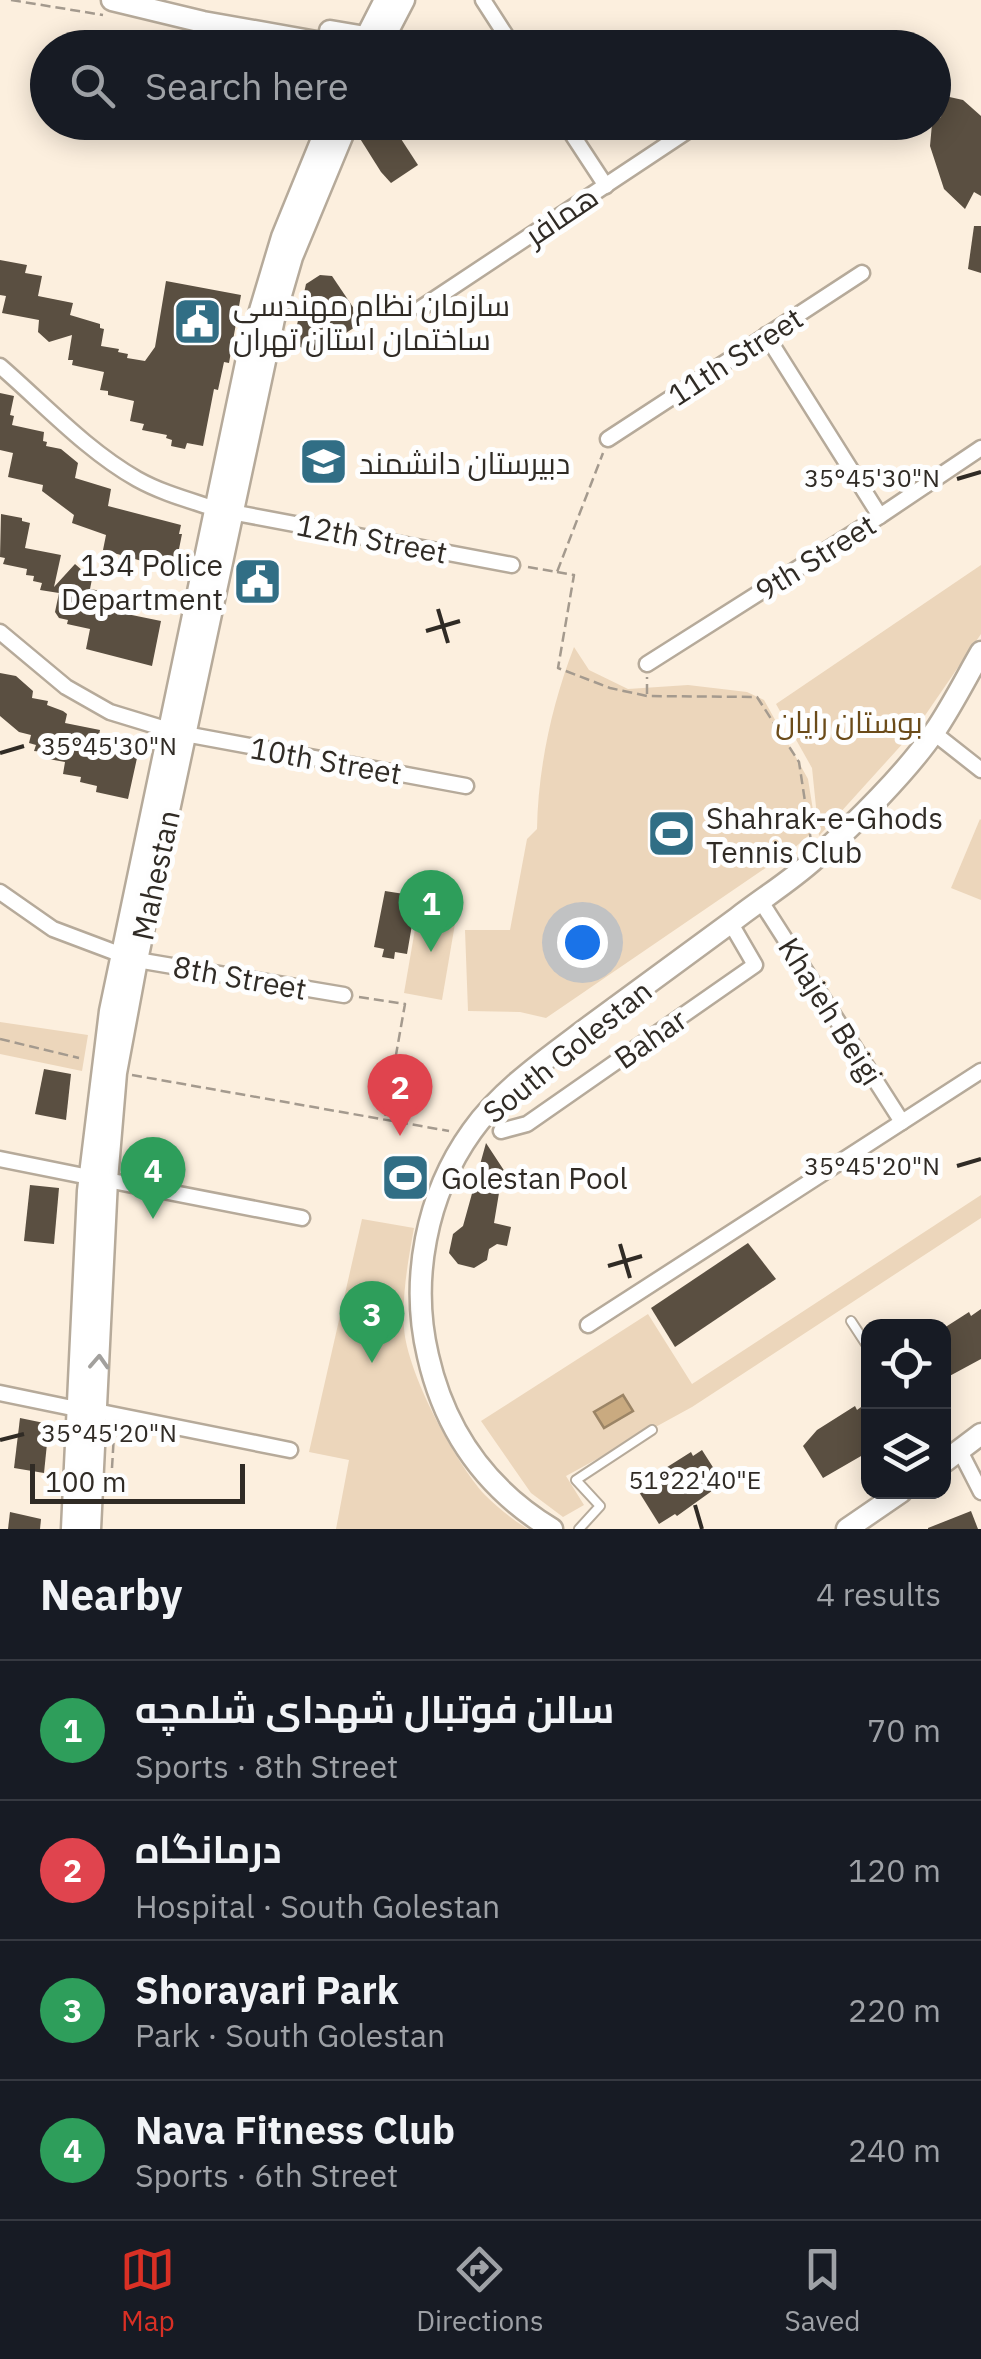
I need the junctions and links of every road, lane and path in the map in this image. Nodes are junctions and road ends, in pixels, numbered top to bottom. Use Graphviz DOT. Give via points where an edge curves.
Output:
graph roads {
  1 [pos="112,0"];
  2 [pos="385,0"];
  3 [pos="404,0"];
  4 [pos="491,3"];
  5 [pos="263,30"];
  6 [pos="373,30"];
  7 [pos="379,30"];
  8 [pos="505,30"];
  9 [pos="322,140"];
  10 [pos="340,140"];
  11 [pos="576,140"];
  12 [pos="674,140"];
  13 [pos="606,186"];
  14 [pos="862,272"];
  15 [pos="421,308"];
  16 [pos="766,335"];
  17 [pos="256,359"];
  18 [pos="0,366"];
  19 [pos="608,438"];
  20 [pos="981,448"];
  21 [pos="224,510"];
  22 [pos="880,516"];
  23 [pos="512,564"];
  24 [pos="557,572"];
  25 [pos="0,632"];
  26 [pos="981,652"];
  27 [pos="647,664"];
  28 [pos="647,696"];
  29 [pos="177,732"];
  30 [pos="934,732"];
  31 [pos="981,770"];
  32 [pos="466,786"];
  33 [pos="814,860"];
  34 [pos="0,892"];
  35 [pos="760,900"];
  36 [pos="730,922"];
  37 [pos="129,957"];
  38 [pos="344,995"];
  39 [pos="0,1039"];
  40 [pos="80,1058"];
  41 [pos="981,1071"];
  42 [pos="116,1073"];
  43 [pos="385,1119"];
  44 [pos="902,1122"];
  45 [pos="500,1131"];
  46 [pos="469,1134"];
  47 [pos="0,1159"];
  48 [pos="98,1178"];
  49 [pos="302,1218"];
  50 [pos="851,1321"];
  51 [pos="588,1326"];
  52 [pos="861,1336"];
  53 [pos="0,1393"];
  54 [pos="86,1410"];
  55 [pos="652,1430"];
  56 [pos="981,1434"];
  57 [pos="290,1450"];
  58 [pos="951,1456"];
  59 [pos="951,1461"];
  60 [pos="981,1492"];
  61 [pos="891,1499"];
  62 [pos="72,1529"];
  63 [pos="90,1529"];
  64 [pos="552,1529"];
  65 [pos="579,1529"];
  66 [pos="848,1529"];
  1 -- 5 [label="street"];
  2 -- 6 [label="street"];
  3 -- 7 [label="street"];
  4 -- 8 [label="street"];
  9 -- 17 [label="street" via="282,237"];
  10 -- 17 [label="street, Mahestan"];
  11 -- 13 [label="street"];
  12 -- 13 [label="street, همافر"];
  13 -- 15 [label="street, همافر"];
  14 -- 16 [label="street, 11th Street"];
  16 -- 19 [label="street, 11th Street"];
  16 -- 22 [label="street"];
  17 -- 21 [label="street, Mahestan"];
  18 -- 21 [label="street, 12th Street" via="135,478"];
  19 -- 24 [label="path"];
  20 -- 22 [label="street, 9th Street"];
  21 -- 23 [label="street, 12th Street"];
  21 -- 29 [label="street, Mahestan"];
  22 -- 27 [label="street, 9th Street"];
  23 -- 24 [label="path"];
  24 -- 28 [label="path" via="574,575 558,668"];
  25 -- 29 [label="street" via="110,712"];
  26 -- 30 [label="street, South Golestan"];
  27 -- 28 [label="path"];
  28 -- 33 [label="path" via="757,697 798,762"];
  29 -- 32 [label="street, 10th Street"];
  29 -- 37 [label="street, Mahestan"];
  30 -- 31 [label="street"];
  30 -- 33 [label="street, South Golestan"];
  33 -- 35 [label="street, South Golestan"];
  34 -- 37 [label="street" via="53,929"];
  35 -- 36 [label="street, South Golestan"];
  35 -- 44 [label="street, Khajeh Beigi"];
  36 -- 45 [label="street, Bahar" via="754,965 527,1124"];
  36 -- 46 [label="street, South Golestan" via="499,1098"];
  37 -- 38 [label="street, 8th Street"];
  37 -- 42 [label="street, Mahestan"];
  37 -- 48 [label="street" via="110,1012"];
  38 -- 43 [label="path" via="405,1004"];
  39 -- 40 [label="path"];
  41 -- 44 [label="street"];
  42 -- 43 [label="path"];
  42 -- 48 [label="street, Mahestan"];
  43 -- 46 [label="path"];
  44 -- 51 [label="street"];
  46 -- 64 [label="street, South Golestan" via="434,1203 427,1234 424,1340 460,1440 506,1497"];
  47 -- 48 [label="street"];
  48 -- 49 [label="street"];
  48 -- 54 [label="street, Mahestan"];
  50 -- 52 [label="lane"];
  53 -- 54 [label="street"];
  54 -- 57 [label="street"];
  54 -- 62 [label="street"];
  54 -- 63 [label="street, Mahestan"];
  55 -- 65 [label="lane" via="576,1480 600,1506"];
  56 -- 58 [label="street"];
  59 -- 60 [label="street"];
  61 -- 66 [label="street"];
}
